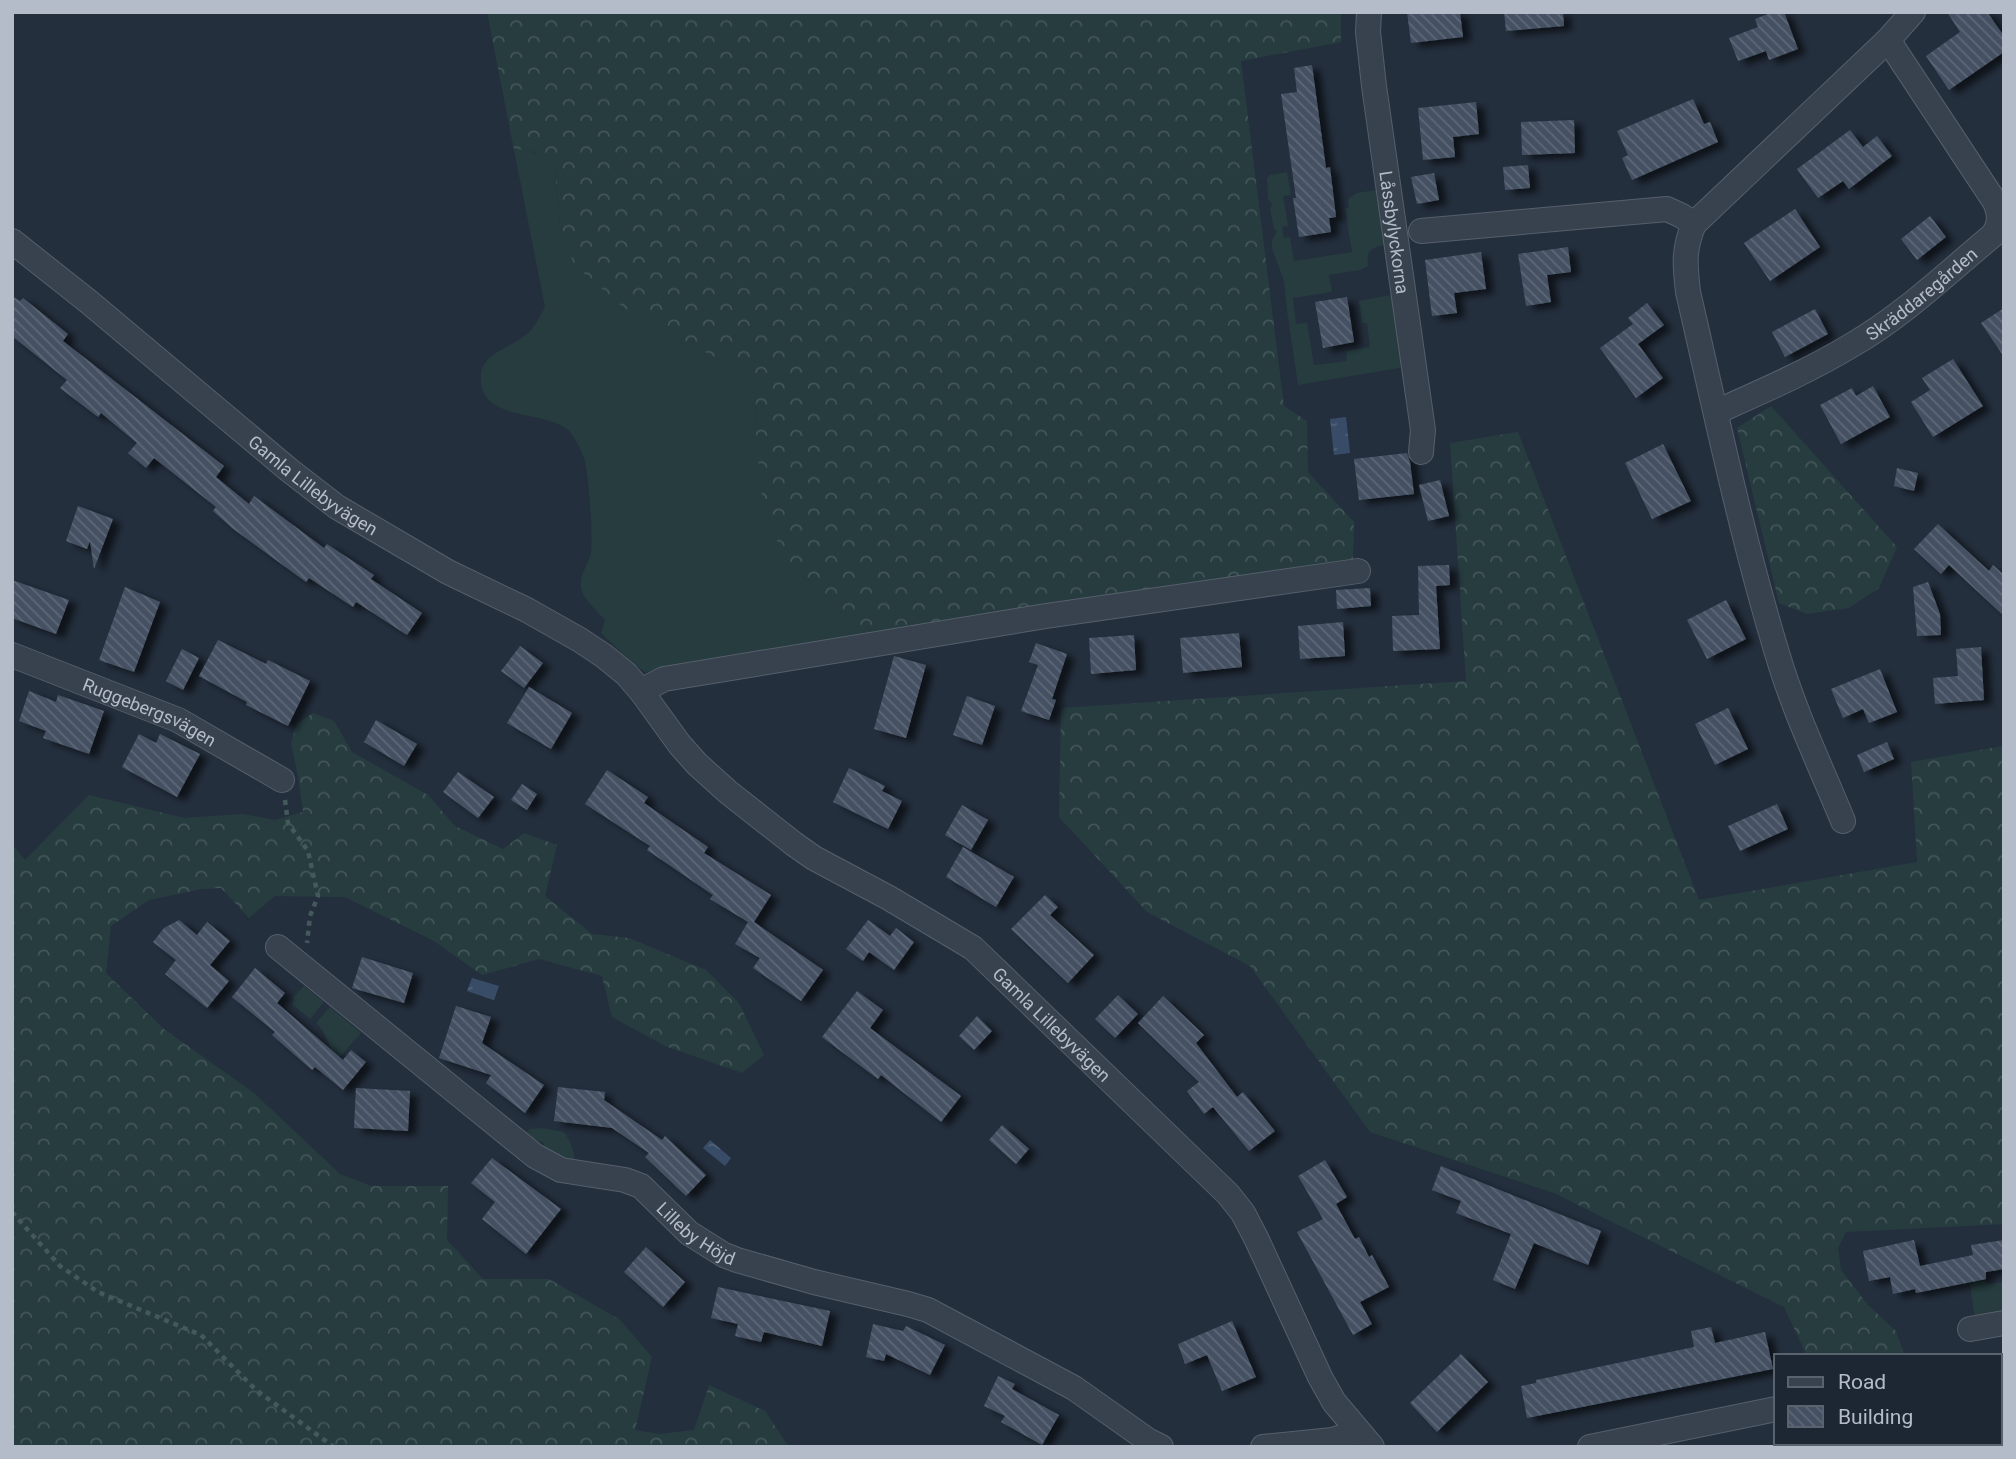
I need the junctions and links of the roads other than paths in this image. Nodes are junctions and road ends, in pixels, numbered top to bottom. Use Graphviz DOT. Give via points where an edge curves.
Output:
graph roads {
  1 [pos="1369,12"];
  2 [pos="1913,12"];
  3 [pos="1888,40"];
  4 [pos="1693,224"];
  5 [pos="1421,231"];
  6 [pos="12,241"];
  7 [pos="1716,412"];
  8 [pos="1421,452"];
  9 [pos="1358,571"];
  10 [pos="12,655"];
  11 [pos="640,691"];
  12 [pos="282,780"];
  13 [pos="1843,821"];
  14 [pos="278,947"];
  15 [pos="2004,1324"];
  16 [pos="1970,1329"];
  17 [pos="1774,1409"];
  18 [pos="1365,1439"];
  19 [pos="1161,1447"];
  20 [pos="1263,1447"];
  21 [pos="1590,1447"];
  1 -- 8 [label="street, Låssbylyckorna" via="1374,86 1423,430"];
  2 -- 3 [label="street"];
  3 -- 4 [label="street"];
  3 -- 7 [label="street, Skräddaregården" via="1995,202 1997,228 1908,307 1853,345"];
  4 -- 5 [label="street" via="1667,209"];
  4 -- 7 [label="street" via="1686,243 1688,292"];
  6 -- 11 [label="street, Gamla Lillebyvägen" via="337,507 448,572 580,639"];
  7 -- 13 [label="street" via="1749,558 1777,655"];
  9 -- 11 [label="street" via="664,679"];
  10 -- 12 [label="street, Ruggebergsvägen" via="178,720"];
  11 -- 18 [label="street, Gamla Lillebyvägen" via="697,764 776,831 814,858 973,948 1228,1194 1257,1240 1320,1377"];
  14 -- 19 [label="street, Lilleby Höjd" via="535,1156 561,1170 641,1186 689,1233 737,1261 928,1310 1074,1388"];
  15 -- 16 [label="street"];
  17 -- 21 [label="street"];
  18 -- 20 [label="street"];
}
